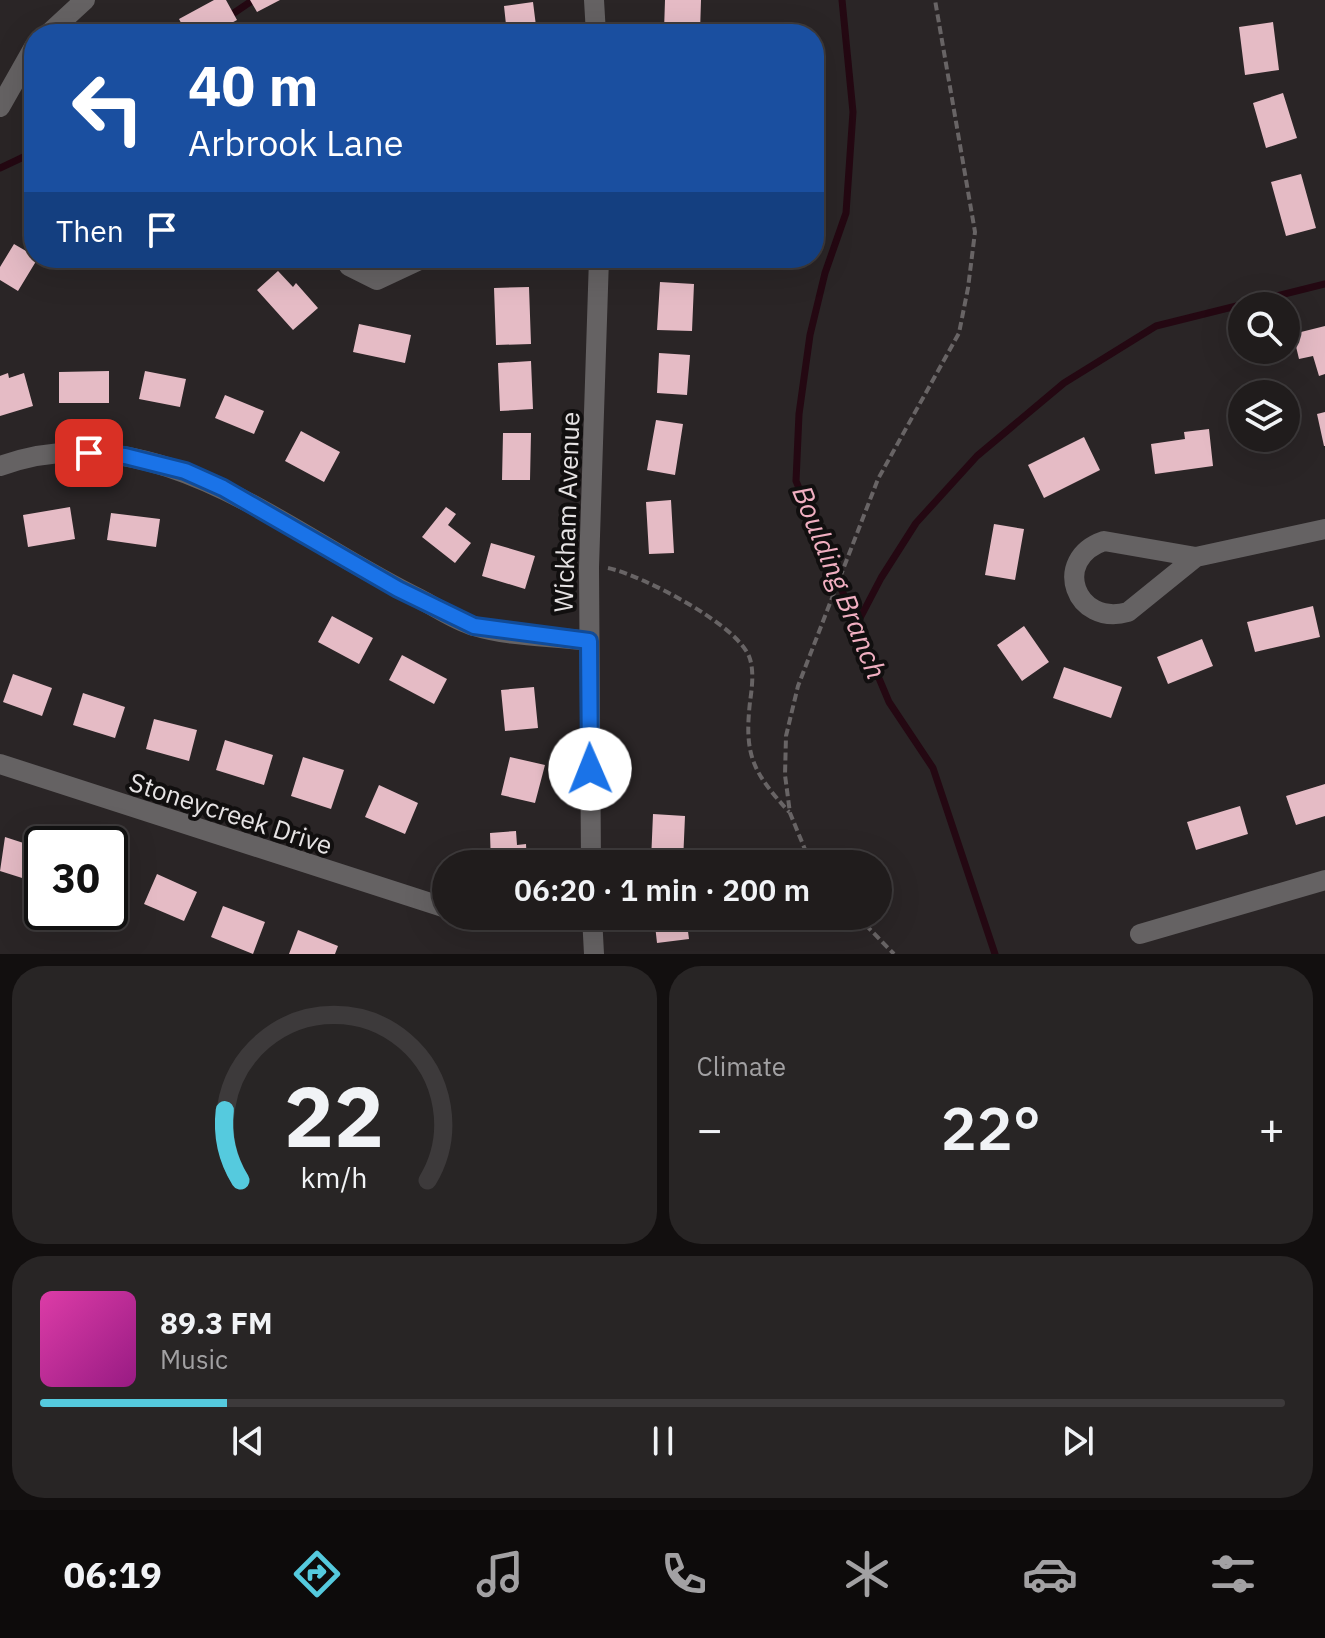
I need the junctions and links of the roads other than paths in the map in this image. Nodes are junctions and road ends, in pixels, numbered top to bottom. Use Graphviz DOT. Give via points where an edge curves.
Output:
graph roads {
  1 [pos="85,0"];
  2 [pos="594,0"];
  3 [pos="59,24"];
  4 [pos="595,24"];
  5 [pos="24,65"];
  6 [pos="0,107"];
  7 [pos="353,268"];
  8 [pos="403,268"];
  9 [pos="599,268"];
  10 [pos="0,466"];
  11 [pos="1325,529"];
  12 [pos="1196,557"];
  13 [pos="589,641"];
  14 [pos="0,764"];
  15 [pos="591,850"];
  16 [pos="1325,880"];
  17 [pos="432,903"];
  18 [pos="593,930"];
  19 [pos="1140,934"];
  20 [pos="594,954"];
  1 -- 3 [label="street"];
  2 -- 4 [label="street"];
  5 -- 6 [label="street"];
  7 -- 8 [label="street" via="377,280"];
  9 -- 13 [label="street, Wickham Avenue"];
  10 -- 13 [label="street" via="89,453 185,471 474,626"];
  11 -- 12 [label="street"];
  12 -- 12 [label="street" via="1104,541 1081,555 1074,584 1091,608 1117,615 1128,612"];
  13 -- 15 [label="street, Wickham Avenue"];
  14 -- 17 [label="street, Stoneycreek Drive"];
  16 -- 19 [label="street"];
  18 -- 20 [label="street"];
}
